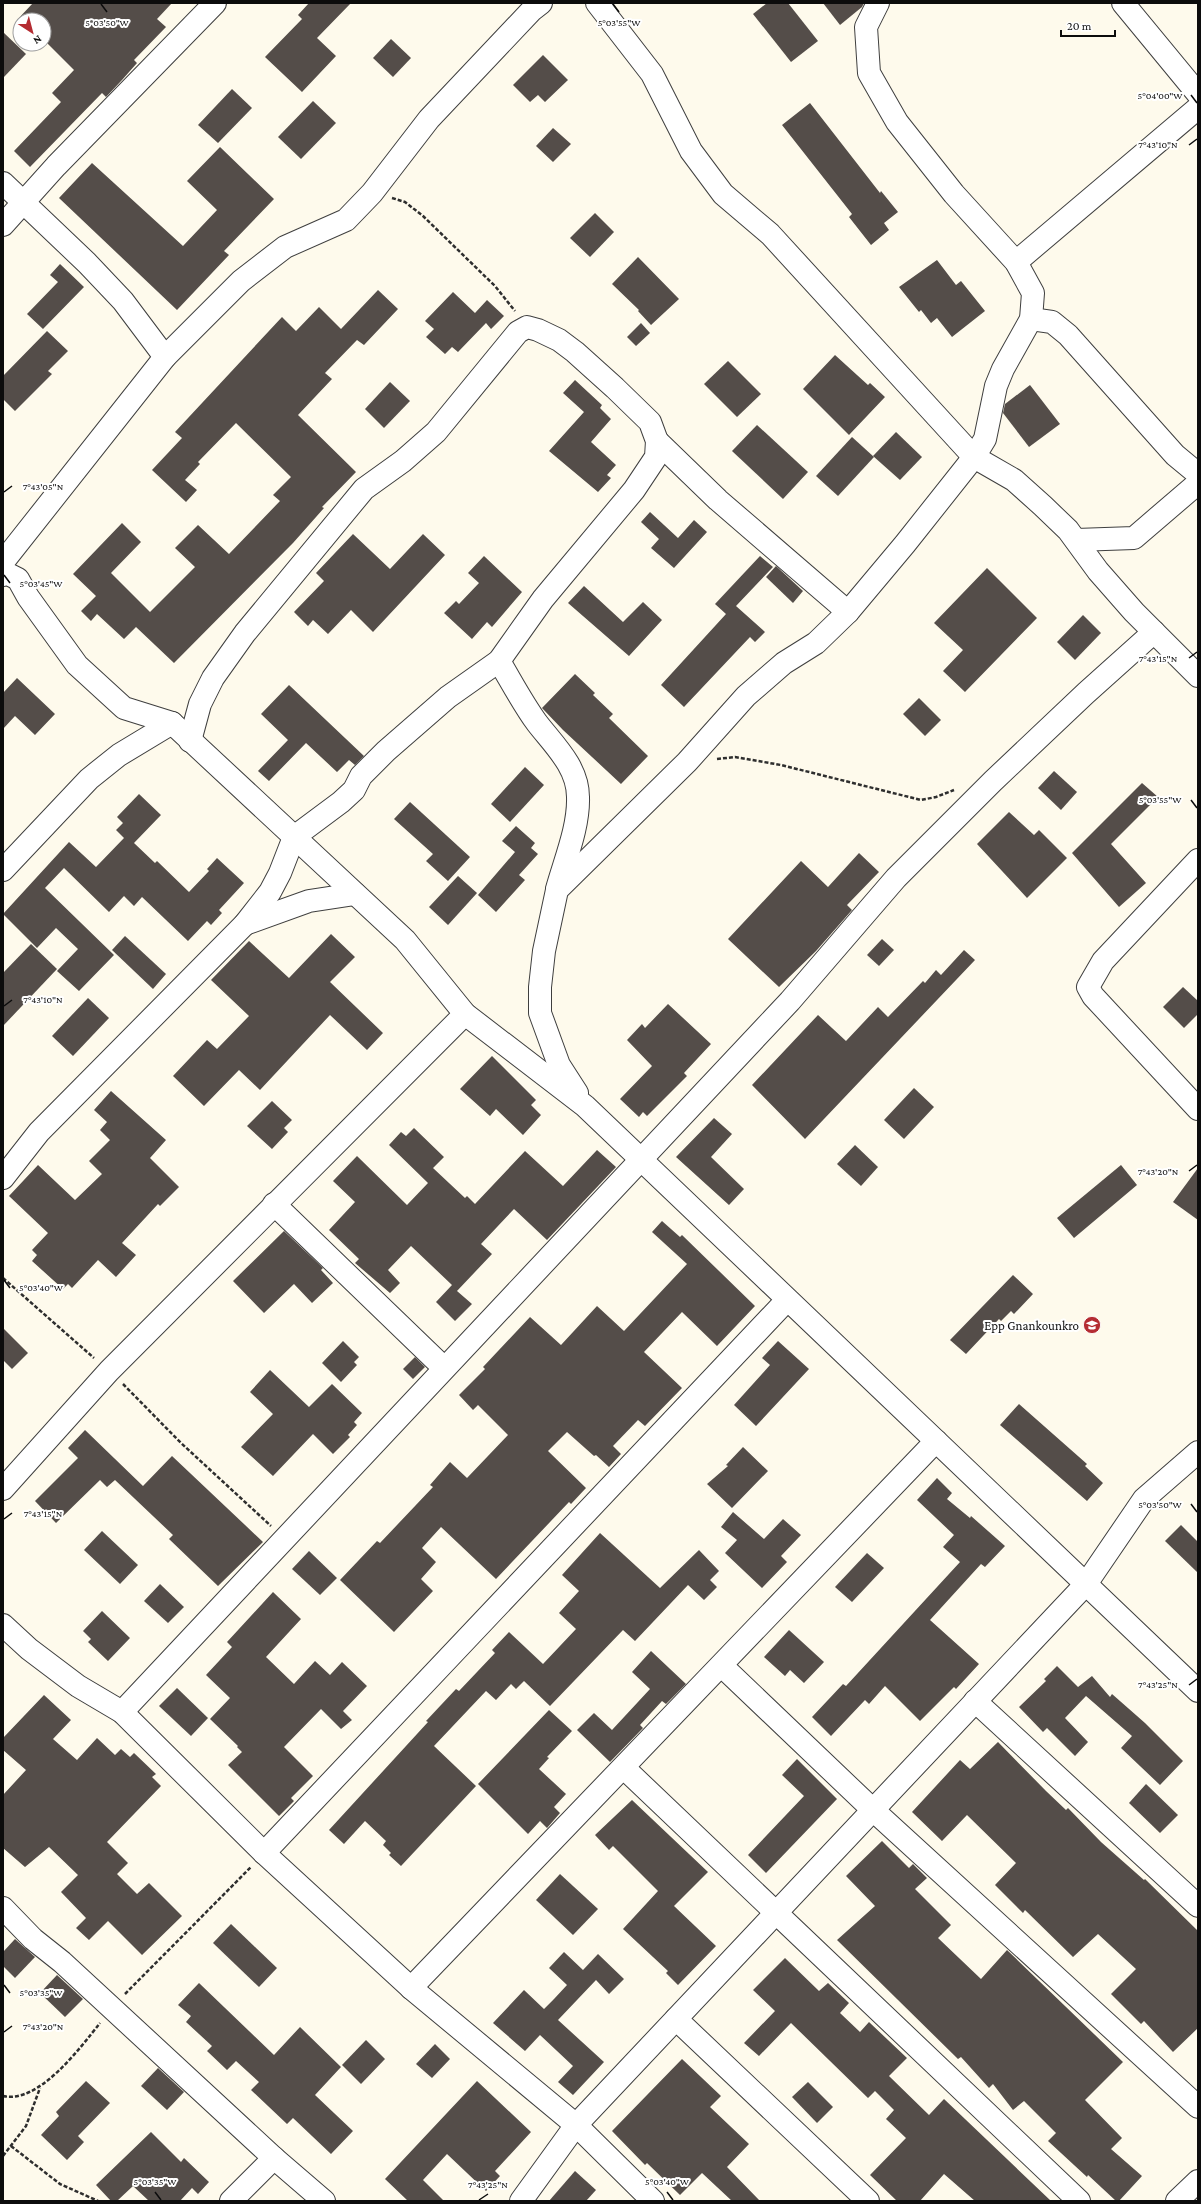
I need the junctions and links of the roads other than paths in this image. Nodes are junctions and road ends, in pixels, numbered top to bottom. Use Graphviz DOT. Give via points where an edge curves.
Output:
graph roads {
  1 [pos="215,3"];
  2 [pos="541,3"];
  3 [pos="597,3"];
  4 [pos="878,3"];
  5 [pos="1123,3"];
  6 [pos="1198,94"];
  7 [pos="1198,108"];
  8 [pos="3,183"];
  9 [pos="25,202"];
  10 [pos="3,225"];
  11 [pos="1016,262"];
  12 [pos="1031,319"];
  13 [pos="165,357"];
  14 [pos="657,441"];
  15 [pos="974,457"];
  16 [pos="1198,474"];
  17 [pos="1198,483"];
  18 [pos="1076,540"];
  19 [pos="3,562"];
  20 [pos="3,575"];
  21 [pos="848,612"];
  22 [pos="1154,632"];
  23 [pos="499,661"];
  24 [pos="1198,676"];
  25 [pos="172,723"];
  26 [pos="190,741"];
  27 [pos="294,837"];
  28 [pos="1198,860"];
  29 [pos="3,870"];
  30 [pos="557,890"];
  31 [pos="355,894"];
  32 [pos="245,924"];
  33 [pos="465,1014"];
  34 [pos="585,1106"];
  35 [pos="1198,1109"];
  36 [pos="640,1159"];
  37 [pos="3,1178"];
  38 [pos="274,1204"];
  39 [pos="788,1300"];
  40 [pos="444,1368"];
  41 [pos="936,1441"];
  42 [pos="1198,1452"];
  43 [pos="3,1489"];
  44 [pos="1086,1584"];
  45 [pos="3,1625"];
  46 [pos="722,1666"];
  47 [pos="1198,1691"];
  48 [pos="975,1702"];
  49 [pos="122,1712"];
  50 [pos="624,1768"];
  51 [pos="873,1810"];
  52 [pos="264,1853"];
  53 [pos="1198,1906"];
  54 [pos="3,1908"];
  55 [pos="776,1913"];
  56 [pos="411,1988"];
  57 [pos="676,2019"];
  58 [pos="1198,2107"];
  59 [pos="576,2125"];
  60 [pos="274,2158"];
  61 [pos="1198,2181"];
  62 [pos="231,2201"];
  63 [pos="324,2201"];
  64 [pos="521,2201"];
  65 [pos="653,2201"];
  66 [pos="868,2201"];
  67 [pos="1079,2201"];
  68 [pos="1177,2201"];
  1 -- 9 [label="street" via="56,166"];
  2 -- 13 [label="street" via="429,119 372,193 346,220 285,247 241,281"];
  3 -- 15 [label="street" via="652,74 691,151 723,194 770,234"];
  4 -- 11 [label="street" via="866,27 869,73 897,122 954,194"];
  5 -- 6 [label="street"];
  7 -- 11 [label="street"];
  8 -- 9 [label="street"];
  9 -- 10 [label="street"];
  9 -- 13 [label="street" via="123,301"];
  11 -- 12 [label="street" via="1033,293"];
  12 -- 15 [label="street" via="1003,369 996,386 985,439"];
  12 -- 16 [label="street" via="1052,322 1068,335 1175,455"];
  13 -- 19 [label="street"];
  14 -- 21 [label="street" via="718,500"];
  14 -- 23 [label="street" via="656,457 646,472 591,543 543,599"];
  14 -- 26 [label="street" via="650,422 575,352 559,340 538,330 527,327 518,332 436,432 403,461 364,489 245,633 213,678 200,704"];
  15 -- 18 [label="street" via="1014,480"];
  15 -- 21 [label="street"];
  17 -- 18 [label="street" via="1134,538"];
  18 -- 22 [label="street" via="1098,571"];
  20 -- 25 [label="street" via="8,574 18,579 77,665 124,708"];
  21 -- 30 [label="street" via="816,643 784,663 746,696 687,762"];
  22 -- 24 [label="street"];
  22 -- 36 [label="street" via="993,781 896,878 790,1001"];
  23 -- 27 [label="street" via="448,697 376,761 361,776 354,790 341,802"];
  23 -- 30 [label="street" via="537,723 559,748 575,780 578,796 576,818"];
  25 -- 26 [label="street"];
  25 -- 29 [label="street" via="119,755 89,779"];
  26 -- 27 [label="street"];
  27 -- 31 [label="street"];
  27 -- 32 [label="street" via="270,892"];
  28 -- 35 [label="street" via="1103,961 1088,987 1093,996"];
  30 -- 34 [label="street" via="544,951 540,1013 559,1065"];
  31 -- 32 [label="street" via="308,901"];
  31 -- 33 [label="street" via="405,940"];
  32 -- 37 [label="street" via="39,1132"];
  33 -- 34 [label="street"];
  33 -- 38 [label="street"];
  34 -- 36 [label="street"];
  36 -- 39 [label="street"];
  36 -- 40 [label="street"];
  38 -- 40 [label="street"];
  38 -- 43 [label="street" via="109,1371"];
  39 -- 41 [label="street"];
  39 -- 52 [label="street"];
  40 -- 49 [label="street"];
  41 -- 44 [label="street"];
  41 -- 46 [label="street"];
  42 -- 44 [label="street" via="1144,1499"];
  44 -- 47 [label="street"];
  44 -- 48 [label="street"];
  45 -- 49 [label="street" via="29,1649 78,1686"];
  46 -- 50 [label="street"];
  46 -- 51 [label="street"];
  48 -- 51 [label="street"];
  48 -- 53 [label="street"];
  49 -- 52 [label="street"];
  50 -- 55 [label="street"];
  50 -- 56 [label="street"];
  51 -- 55 [label="street"];
  51 -- 58 [label="street"];
  52 -- 56 [label="street"];
  54 -- 60 [label="street" via="33,1939 62,1962"];
  55 -- 57 [label="street"];
  55 -- 67 [label="street"];
  56 -- 59 [label="street"];
  57 -- 59 [label="street"];
  57 -- 66 [label="street"];
  59 -- 64 [label="street"];
  59 -- 65 [label="street"];
  60 -- 62 [label="street"];
  60 -- 63 [label="street"];
  61 -- 68 [label="street"];
}
